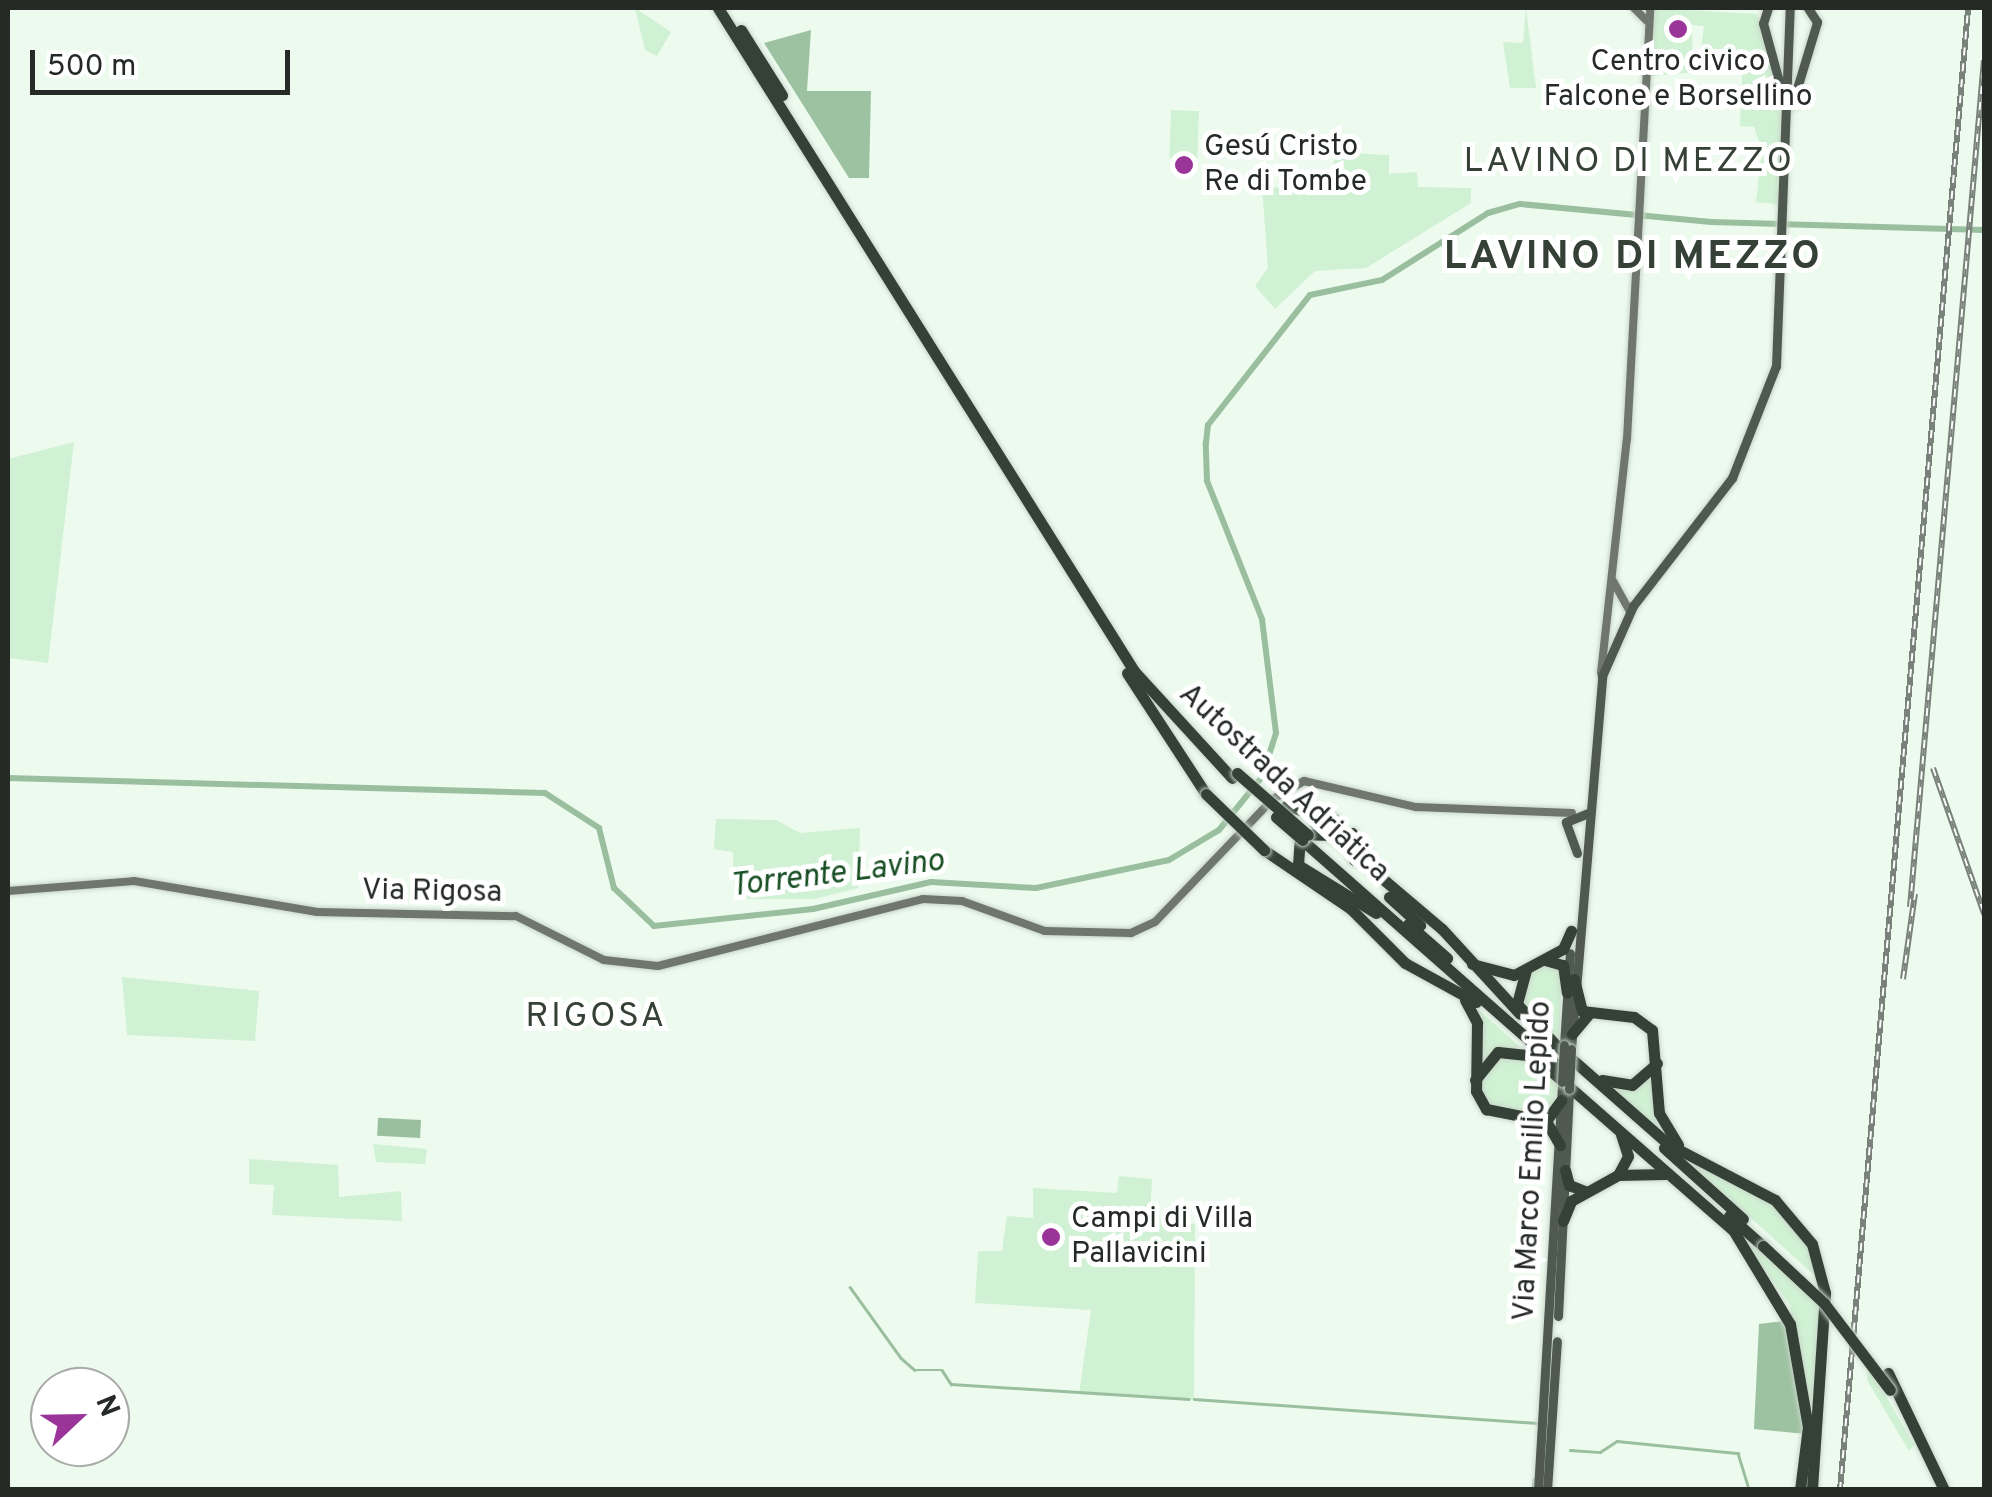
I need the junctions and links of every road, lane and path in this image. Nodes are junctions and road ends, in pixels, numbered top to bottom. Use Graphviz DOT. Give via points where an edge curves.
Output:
graph roads {
  1 [pos="718,8"];
  2 [pos="727,8"];
  3 [pos="1751,8"];
  4 [pos="1768,8"];
  5 [pos="1808,8"];
  6 [pos="1829,8"];
  7 [pos="1643,9"];
  8 [pos="1790,10"];
  9 [pos="1762,22"];
  10 [pos="1817,22"];
  11 [pos="1788,132"];
  12 [pos="1612,572"];
  13 [pos="1658,576"];
  14 [pos="1644,592"];
  15 [pos="1620,594"];
  16 [pos="1608,600"];
  17 [pos="1096,612"];
  18 [pos="1627,621"];
  19 [pos="1606,623"];
  20 [pos="1600,687"];
  21 [pos="1598,700"];
  22 [pos="1235,776"];
  23 [pos="1579,812"];
  24 [pos="1548,814"];
  25 [pos="1566,826"];
  26 [pos="1573,836"];
  27 [pos="1586,836"];
  28 [pos="1305,837"];
  29 [pos="8,891"];
  30 [pos="1400,898"];
  31 [pos="1351,909"];
  32 [pos="1571,931"];
  33 [pos="1426,950"];
  34 [pos="1461,956"];
  35 [pos="1545,960"];
  36 [pos="1526,970"];
  37 [pos="1574,979"];
  38 [pos="1452,986"];
  39 [pos="1482,989"];
  40 [pos="1567,993"];
  41 [pos="1589,1014"];
  42 [pos="1566,1043"];
  43 [pos="1659,1054"];
  44 [pos="1576,1063"];
  45 [pos="1475,1080"];
  46 [pos="1567,1084"];
  47 [pos="1561,1100"];
  48 [pos="1546,1121"];
  49 [pos="1560,1145"];
  50 [pos="1566,1170"];
  51 [pos="1618,1175"];
  52 [pos="1729,1176"];
  53 [pos="1594,1188"];
  54 [pos="1698,1198"];
  55 [pos="1563,1222"];
  56 [pos="1766,1244"];
  57 [pos="1538,1490"];
  58 [pos="1548,1490"];
  59 [pos="1809,1490"];
  60 [pos="1936,1490"];
  61 [pos="1944,1490"];
  1 -- 17 [label="highway, Autostrada Adriatica"];
  2 -- 22 [label="highway, Autostrada Adriatica" via="1135,660"];
  3 -- 9 [label="main road"];
  4 -- 9 [label="main road"];
  5 -- 10 [label="main road"];
  6 -- 10 [label="main road"];
  7 -- 12 [label="main road" via="1638,214"];
  8 -- 11 [label="main road"];
  9 -- 11 [label="main road"];
  10 -- 11 [label="main road"];
  11 -- 13 [label="main road" via="1776,366 1732,478"];
  12 -- 15 [label="main road"];
  12 -- 16 [label="main road"];
  13 -- 14 [label="main road"];
  13 -- 18 [label="main road"];
  14 -- 15 [label="main road"];
  14 -- 18 [label="main road"];
  15 -- 16 [label="main road"];
  15 -- 18 [label="main road"];
  16 -- 19 [label="main road"];
  17 -- 22 [label="highway, Autostrada Adriatica" via="1160,705"];
  17 -- 31 [label="highway, bridge" via="1206,794 1264,850"];
  18 -- 19 [label="main road"];
  18 -- 20 [label="main road"];
  18 -- 21 [label="main road"];
  19 -- 20 [label="main road"];
  20 -- 21 [label="main road"];
  21 -- 23 [label="main road"];
  22 -- 28 [label="highway, Autostrada Adriatica, bridge"];
  22 -- 30 [label="highway, bridge" via="1286,806 1344,825"];
  23 -- 24 [label="main road, Via Rigosa"];
  23 -- 25 [label="main road"];
  23 -- 27 [label="main road, Via Marco Emilio Lepido"];
  24 -- 25 [label="main road"];
  24 -- 29 [label="main road, Via Rigosa" via="1416,807 1304,782 1273,799 1155,922 1131,933 1045,931 969,902 923,899 658,966 604,960 516,916 317,912 134,881"];
  25 -- 26 [label="main road"];
  26 -- 27 [label="main road"];
  26 -- 32 [label="main road, Via Marco Emilio Lepido"];
  27 -- 37 [label="main road, Via Marco Emilio Lepido"];
  28 -- 33 [label="highway, Autostrada Adriatica"];
  28 -- 39 [label="highway, Autostrada Adriatica"];
  30 -- 33 [label="highway" via="1326,831 1308,829 1294,844 1301,868"];
  30 -- 34 [label="highway" via="1432,920"];
  31 -- 38 [label="highway" via="1398,957"];
  31 -- 39 [label="highway" via="1298,871 1289,850 1295,833 1318,822 1337,827 1353,855"];
  32 -- 35 [label="highway"];
  32 -- 40 [label="main road, Via Marco Emilio Lepido"];
  33 -- 56 [label="highway, Autostrada Adriatica"];
  34 -- 36 [label="highway" via="1494,975"];
  34 -- 42 [label="highway"];
  35 -- 36 [label="highway"];
  35 -- 40 [label="highway" via="1563,966"];
  36 -- 42 [label="highway" via="1517,1004"];
  37 -- 41 [label="highway" via="1577,1006"];
  37 -- 42 [label="main road, Via Marco Emilio Lepido"];
  38 -- 45 [label="highway" via="1475,1015"];
  38 -- 46 [label="highway"];
  39 -- 56 [label="highway, Autostrada Adriatica"];
  40 -- 42 [label="main road, Via Marco Emilio Lepido"];
  41 -- 42 [label="highway"];
  41 -- 43 [label="highway" via="1640,1019"];
  42 -- 44 [label="highway"];
  42 -- 46 [label="main road, Via Marco Emilio Lepido, bridge"];
  43 -- 44 [label="highway" via="1646,1079 1625,1087"];
  43 -- 52 [label="highway" via="1665,1130"];
  44 -- 52 [label="highway" via="1668,1144"];
  45 -- 46 [label="highway" via="1487,1059 1512,1050"];
  45 -- 48 [label="highway" via="1495,1116"];
  46 -- 47 [label="main road, Via Marco Emilio Lepido"];
  46 -- 50 [label="main road, Via Marco Emilio Lepido"];
  46 -- 51 [label="highway" via="1626,1140"];
  46 -- 54 [label="highway"];
  47 -- 48 [label="highway"];
  47 -- 49 [label="main road, Via Marco Emilio Lepido"];
  48 -- 49 [label="highway"];
  49 -- 57 [label="main road, Via Marco Emilio Lepido"];
  50 -- 53 [label="highway" via="1575,1190"];
  50 -- 55 [label="main road, Via Marco Emilio Lepido"];
  51 -- 53 [label="highway"];
  51 -- 54 [label="highway" via="1654,1169"];
  52 -- 59 [label="highway" via="1784,1208 1818,1256 1826,1294"];
  53 -- 55 [label="highway" via="1572,1201"];
  54 -- 59 [label="highway" via="1769,1280 1795,1338 1809,1413"];
  55 -- 58 [label="main road, Via Marco Emilio Lepido"];
  56 -- 60 [label="highway, Autostrada Adriatica, bridge" via="1824,1303 1890,1390"];
  56 -- 61 [label="highway, Autostrada Adriatica, bridge" via="1888,1372"];
}
